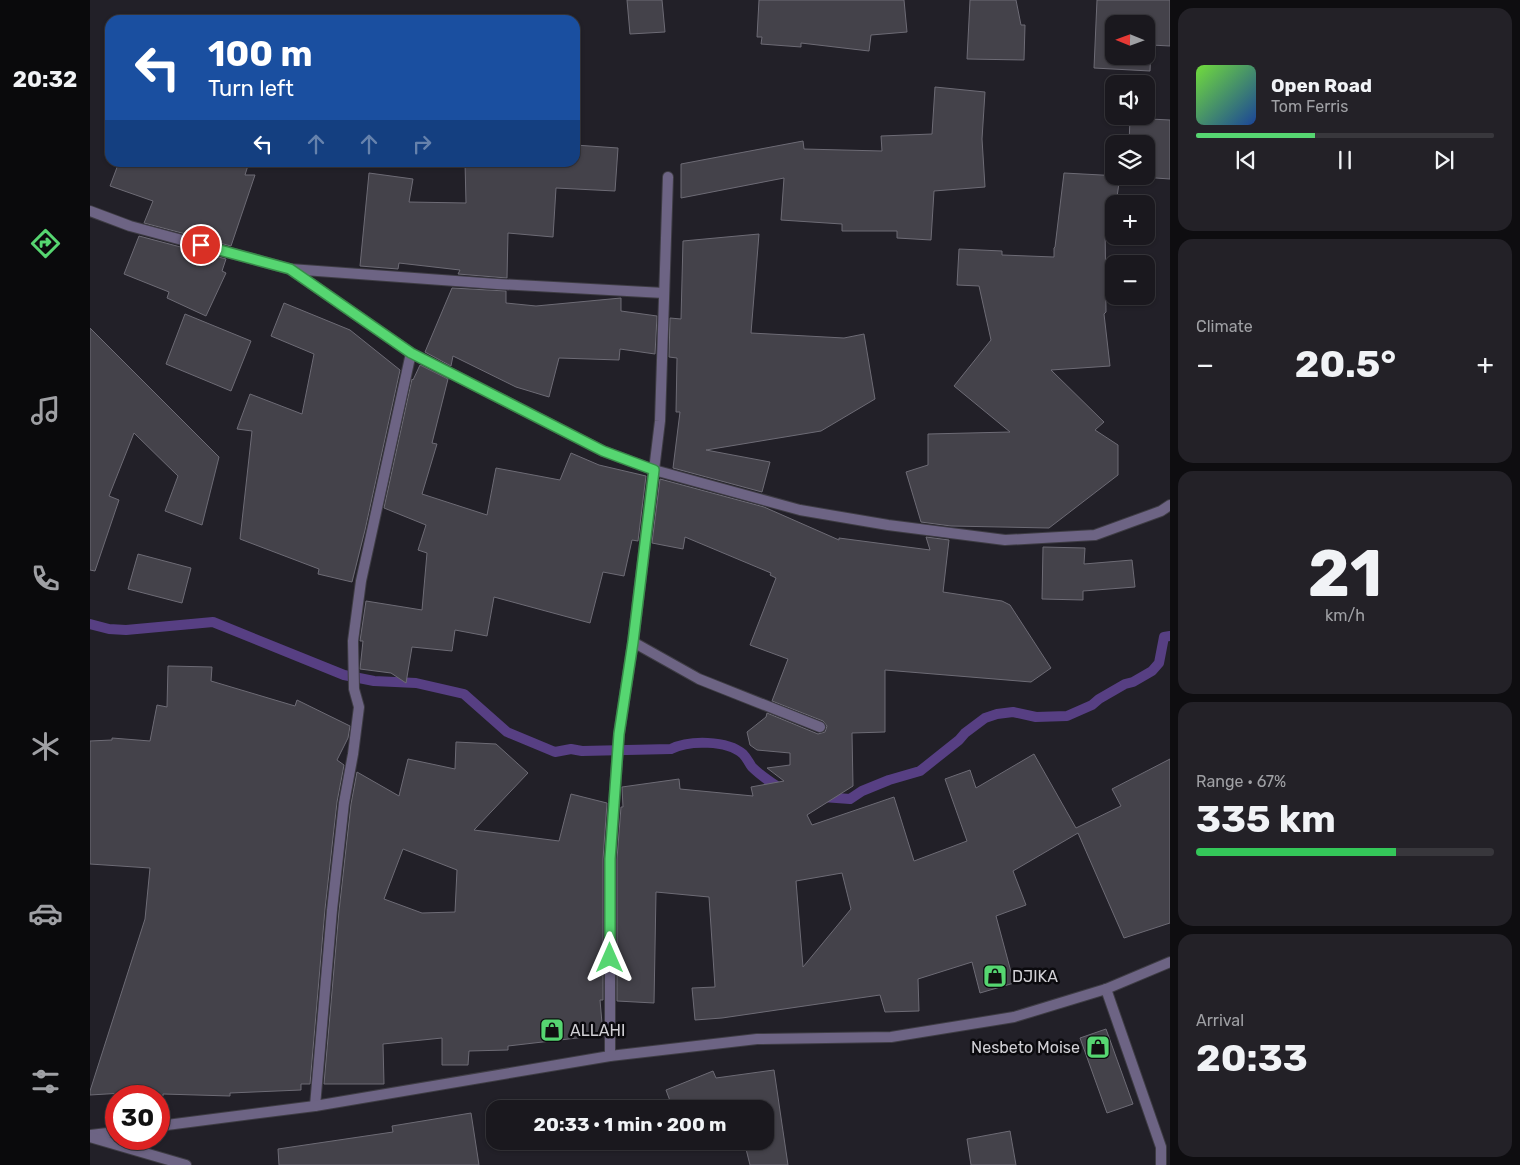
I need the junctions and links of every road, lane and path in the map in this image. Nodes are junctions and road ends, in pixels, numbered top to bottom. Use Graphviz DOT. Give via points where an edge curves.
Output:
graph roads {
  1 [pos="668,177"];
  2 [pos="90,211"];
  3 [pos="290,269"];
  4 [pos="664,293"];
  5 [pos="411,353"];
  6 [pos="654,470"];
  7 [pos="1170,506"];
  8 [pos="633,642"];
  9 [pos="820,727"];
  10 [pos="1170,962"];
  11 [pos="1106,989"];
  12 [pos="610,1056"];
  13 [pos="315,1106"];
  14 [pos="170,1125"];
  15 [pos="105,1134"];
  16 [pos="90,1136"];
  17 [pos="186,1165"];
  18 [pos="1161,1165"];
  1 -- 4 [label="street"];
  2 -- 3 [label="street" via="130,226"];
  3 -- 4 [label="street"];
  3 -- 5 [label="street"];
  4 -- 6 [label="street" via="660,421"];
  5 -- 6 [label="street" via="603,451"];
  5 -- 13 [label="street" via="361,581 353,641 354,689 359,707 333,900"];
  6 -- 7 [label="street" via="800,510 1005,540 1095,535"];
  6 -- 8 [label="street"];
  8 -- 9 [label="street" via="699,679"];
  8 -- 12 [label="street" via="619,734 610,859"];
  10 -- 11 [label="street"];
  11 -- 12 [label="street" via="1014,1017 891,1036 757,1039"];
  11 -- 18 [label="street" via="1161,1147"];
  12 -- 13 [label="street"];
  13 -- 14 [label="street"];
  15 -- 16 [label="street"];
  16 -- 17 [label="street"];
}
